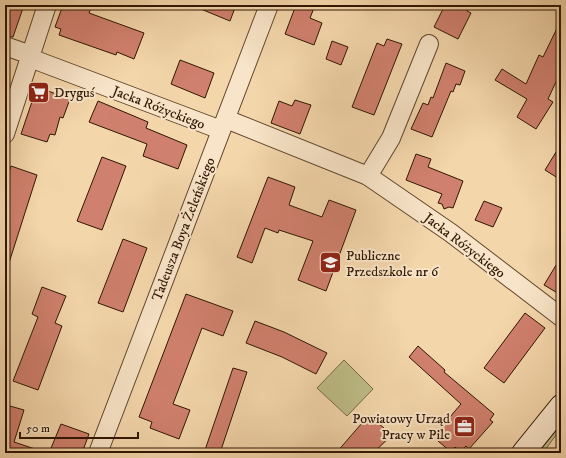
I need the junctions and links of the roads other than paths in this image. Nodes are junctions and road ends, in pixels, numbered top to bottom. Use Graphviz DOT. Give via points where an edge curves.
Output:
graph roads {
  1 [pos="47,5"];
  2 [pos="269,5"];
  3 [pos="429,44"];
  4 [pos="5,46"];
  5 [pos="30,56"];
  6 [pos="223,124"];
  7 [pos="5,134"];
  8 [pos="368,176"];
  9 [pos="561,317"];
  10 [pos="561,406"];
  11 [pos="98,453"];
  12 [pos="522,453"];
  1 -- 5 [label="street"];
  2 -- 6 [label="street, Tadeusza Boya Żeleńskiego"];
  3 -- 8 [label="street" via="391,138"];
  4 -- 5 [label="street, Jacka Różyckiego"];
  5 -- 6 [label="street, Jacka Różyckiego"];
  5 -- 7 [label="street"];
  6 -- 8 [label="street, Jacka Różyckiego"];
  6 -- 11 [label="street, Tadeusza Boya Żeleńskiego"];
  8 -- 9 [label="street, Jacka Różyckiego" via="450,233"];
  10 -- 12 [label="street"];
}
